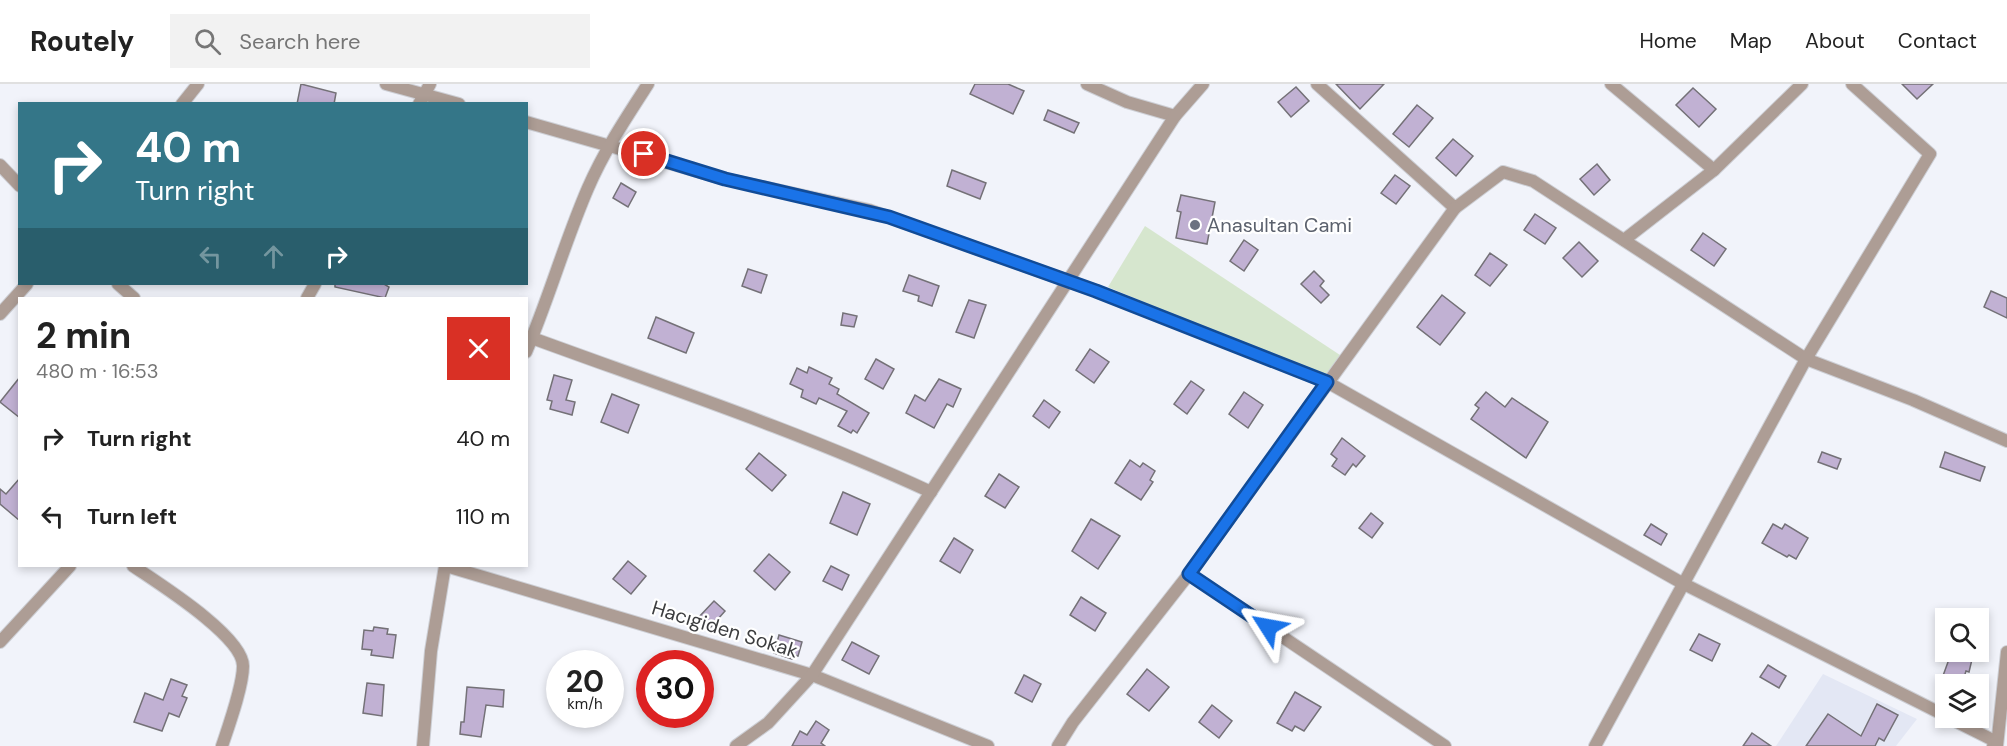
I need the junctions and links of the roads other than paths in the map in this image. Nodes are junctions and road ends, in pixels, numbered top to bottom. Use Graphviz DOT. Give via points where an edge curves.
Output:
graph roads {
  1 [pos="198,84"];
  2 [pos="386,84"];
  3 [pos="648,84"];
  4 [pos="1087,84"];
  5 [pos="1203,84"];
  6 [pos="1317,84"];
  7 [pos="1611,84"];
  8 [pos="1802,84"];
  9 [pos="1852,84"];
  10 [pos="425,94"];
  11 [pos="184,102"];
  12 [pos="452,102"];
  13 [pos="1175,116"];
  14 [pos="528,123"];
  15 [pos="609,144"];
  16 [pos="0,165"];
  17 [pos="1714,170"];
  18 [pos="18,184"];
  19 [pos="1455,208"];
  20 [pos="1623,240"];
  21 [pos="1066,281"];
  22 [pos="26,285"];
  23 [pos="119,285"];
  24 [pos="133,297"];
  25 [pos="0,314"];
  26 [pos="532,338"];
  27 [pos="528,347"];
  28 [pos="1806,359"];
  29 [pos="1327,382"];
  30 [pos="2007,441"];
  31 [pos="930,492"];
  32 [pos="69,567"];
  33 [pos="134,567"];
  34 [pos="446,567"];
  35 [pos="449,567"];
  36 [pos="1189,574"];
  37 [pos="1682,583"];
  38 [pos="0,642"];
  39 [pos="2007,652"];
  40 [pos="812,675"];
  41 [pos="1935,711"];
  42 [pos="1965,728"];
  43 [pos="1995,745"];
  44 [pos="222,746"];
  45 [pos="423,746"];
  46 [pos="736,746"];
  47 [pos="988,746"];
  48 [pos="1058,746"];
  49 [pos="1445,746"];
  50 [pos="1595,746"];
  1 -- 11 [label="street"];
  2 -- 10 [label="street"];
  3 -- 15 [label="street"];
  4 -- 13 [label="street" via="1127,102"];
  5 -- 13 [label="street"];
  6 -- 19 [label="street"];
  7 -- 17 [label="street"];
  8 -- 17 [label="street"];
  9 -- 28 [label="street" via="1930,154"];
  10 -- 12 [label="street"];
  13 -- 21 [label="street"];
  14 -- 15 [label="street"];
  15 -- 21 [label="street" via="725,179 869,210"];
  15 -- 26 [label="street" via="588,188"];
  16 -- 18 [label="street"];
  17 -- 20 [label="street"];
  19 -- 20 [label="street" via="1503,172 1533,181"];
  19 -- 29 [label="street"];
  20 -- 28 [label="street"];
  21 -- 29 [label="street"];
  21 -- 31 [label="street"];
  22 -- 25 [label="street"];
  23 -- 24 [label="street"];
  26 -- 27 [label="street"];
  26 -- 31 [label="street" via="790,432"];
  28 -- 30 [label="street"];
  28 -- 37 [label="street"];
  29 -- 36 [label="street"];
  29 -- 37 [label="street"];
  31 -- 40 [label="street"];
  32 -- 38 [label="street"];
  33 -- 44 [label="street" via="225,633 239,649 243,665"];
  34 -- 45 [label="street" via="431,651"];
  35 -- 40 [label="street, Hacıgiden Sokak"];
  36 -- 48 [label="street"];
  36 -- 49 [label="street"];
  37 -- 41 [label="street"];
  37 -- 50 [label="street"];
  39 -- 43 [label="street"];
  40 -- 46 [label="street" via="768,723"];
  40 -- 47 [label="street, Hacıgiden Sokak"];
  42 -- 43 [label="street"];
}
